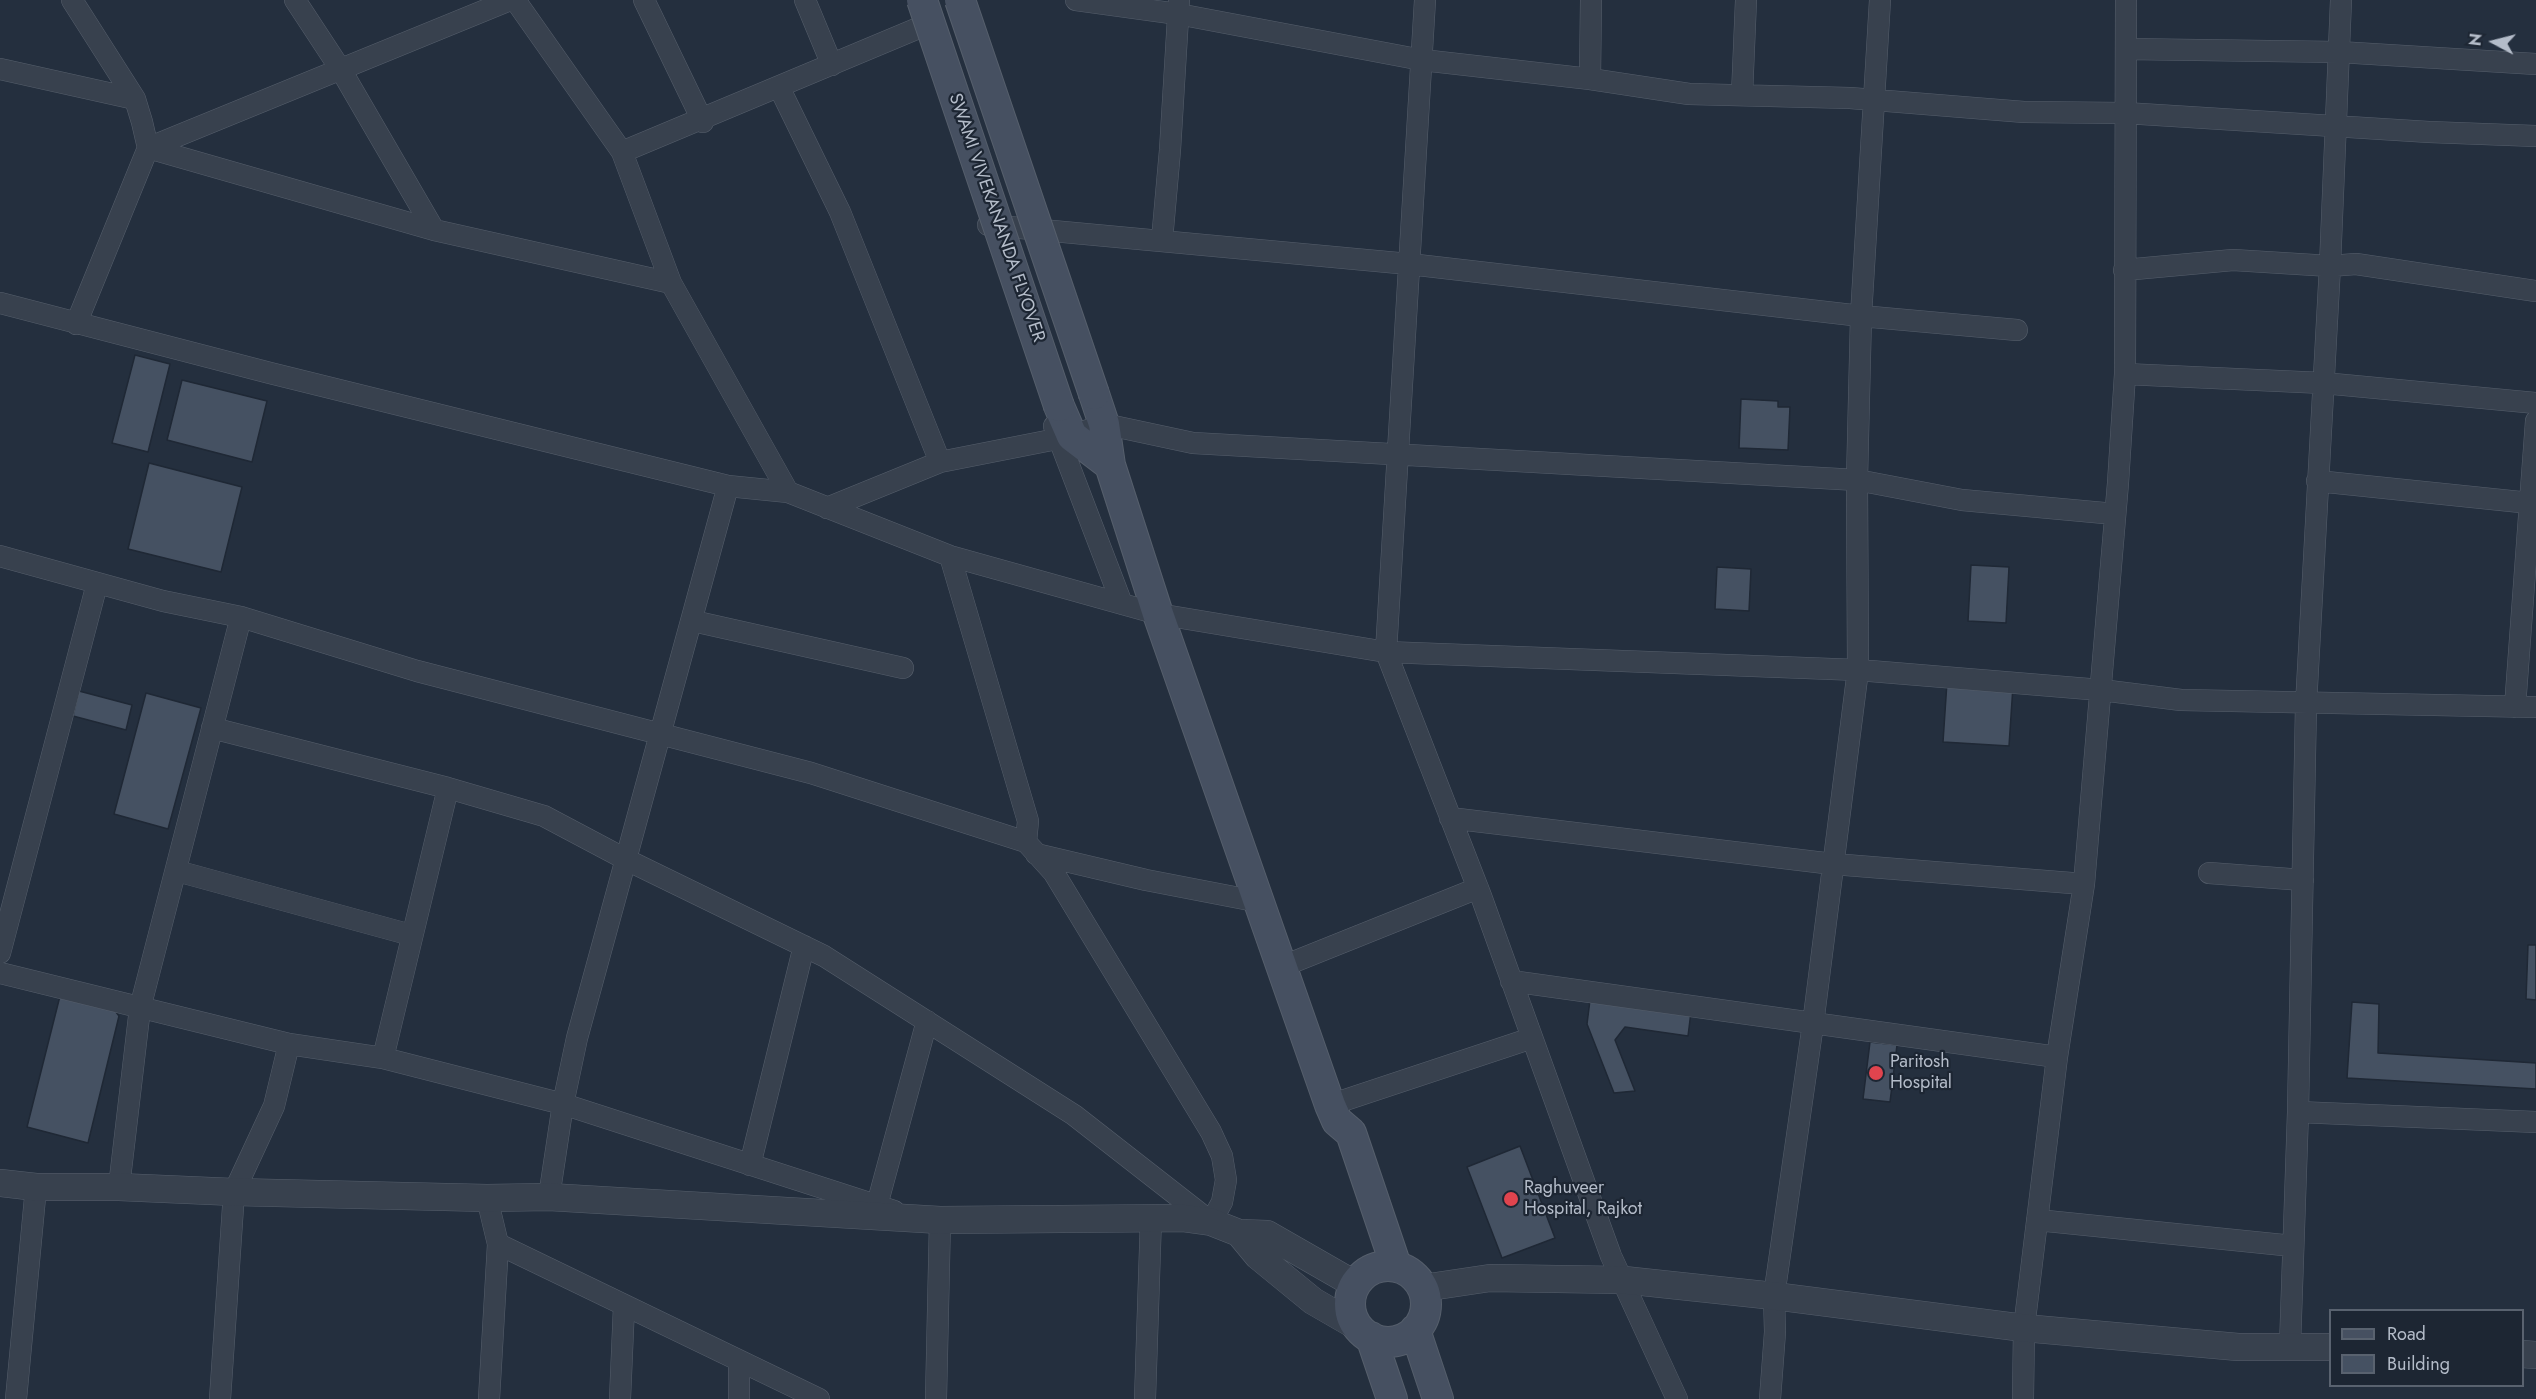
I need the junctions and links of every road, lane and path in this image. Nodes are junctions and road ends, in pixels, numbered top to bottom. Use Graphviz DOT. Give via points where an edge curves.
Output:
graph roads {
  1 [pos="72,0"];
  2 [pos="295,0"];
  3 [pos="510,0"];
  4 [pos="515,0"];
  5 [pos="644,0"];
  6 [pos="805,0"];
  7 [pos="906,0"];
  8 [pos="922,0"];
  9 [pos="960,0"];
  10 [pos="1076,0"];
  11 [pos="1425,0"];
  12 [pos="1591,0"];
  13 [pos="1746,0"];
  14 [pos="1880,0"];
  15 [pos="2126,0"];
  16 [pos="2341,0"];
  17 [pos="1178,7"];
  18 [pos="916,29"];
  19 [pos="2126,49"];
  20 [pos="2339,52"];
  21 [pos="1422,60"];
  22 [pos="2536,64"];
  23 [pos="832,65"];
  24 [pos="0,69"];
  25 [pos="341,70"];
  26 [pos="1590,79"];
  27 [pos="779,87"];
  28 [pos="1742,95"];
  29 [pos="135,99"];
  30 [pos="1876,101"];
  31 [pos="2125,113"];
  32 [pos="703,120"];
  33 [pos="2336,126"];
  34 [pos="2536,136"];
  35 [pos="148,148"];
  36 [pos="622,152"];
  37 [pos="984,224"];
  38 [pos="434,230"];
  39 [pos="1162,240"];
  40 [pos="1409,264"];
  41 [pos="2330,266"];
  42 [pos="2124,270"];
  43 [pos="671,283"];
  44 [pos="2536,291"];
  45 [pos="0,303"];
  46 [pos="1861,316"];
  47 [pos="76,324"];
  48 [pos="2017,330"];
  49 [pos="2125,374"];
  50 [pos="2323,383"];
  51 [pos="2536,403"];
  52 [pos="2536,421"];
  53 [pos="1104,424"];
  54 [pos="1065,437"];
  55 [pos="1398,455"];
  56 [pos="940,462"];
  57 [pos="1110,465"];
  58 [pos="1857,480"];
  59 [pos="2317,481"];
  60 [pos="728,486"];
  61 [pos="788,492"];
  62 [pos="2530,503"];
  63 [pos="828,508"];
  64 [pos="2115,514"];
  65 [pos="2532,525"];
  66 [pos="950,555"];
  67 [pos="0,556"];
  68 [pos="97,584"];
  69 [pos="1122,604"];
  70 [pos="1158,614"];
  71 [pos="241,617"];
  72 [pos="693,621"];
  73 [pos="1386,651"];
  74 [pos="903,668"];
  75 [pos="1858,670"];
  76 [pos="2101,690"];
  77 [pos="2306,705"];
  78 [pos="2515,707"];
  79 [pos="2536,707"];
  80 [pos="212,728"];
  81 [pos="661,733"];
  82 [pos="448,788"];
  83 [pos="1450,818"];
  84 [pos="1031,848"];
  85 [pos="627,860"];
  86 [pos="1833,864"];
  87 [pos="177,871"];
  88 [pos="2209,873"];
  89 [pos="2303,880"];
  90 [pos="2084,884"];
  91 [pos="1478,888"];
  92 [pos="1260,902"];
  93 [pos="411,935"];
  94 [pos="804,946"];
  95 [pos="0,953"];
  96 [pos="1281,967"];
  97 [pos="0,973"];
  98 [pos="1511,981"];
  99 [pos="140,1008"];
  100 [pos="927,1021"];
  101 [pos="1813,1024"];
  102 [pos="1532,1038"];
  103 [pos="290,1044"];
  104 [pos="2057,1057"];
  105 [pos="383,1058"];
  106 [pos="562,1104"];
  107 [pos="2298,1112"];
  108 [pos="1334,1113"];
  109 [pos="2536,1122"];
  110 [pos="750,1165"];
  111 [pos="0,1183"];
  112 [pos="36,1187"];
  113 [pos="119,1187"];
  114 [pos="234,1192"];
  115 [pos="549,1197"];
  116 [pos="487,1198"];
  117 [pos="877,1206"];
  118 [pos="1151,1218"];
  119 [pos="930,1219"];
  120 [pos="2037,1220"];
  121 [pos="1211,1222"];
  122 [pos="1239,1233"];
  123 [pos="498,1244"];
  124 [pos="2293,1246"];
  125 [pos="1376,1272"];
  126 [pos="1624,1280"];
  127 [pos="1424,1288"];
  128 [pos="1774,1296"];
  129 [pos="624,1306"];
  130 [pos="2024,1328"];
  131 [pos="1415,1330"];
  132 [pos="1364,1332"];
  133 [pos="2290,1346"];
  134 [pos="2329,1347"];
  135 [pos="739,1362"];
  136 [pos="16,1399"];
  137 [pos="220,1399"];
  138 [pos="489,1399"];
  139 [pos="620,1399"];
  140 [pos="739,1399"];
  141 [pos="819,1399"];
  142 [pos="936,1399"];
  143 [pos="1144,1399"];
  144 [pos="1392,1399"];
  145 [pos="1438,1399"];
  146 [pos="1677,1399"];
  147 [pos="1770,1399"];
  148 [pos="2023,1399"];
  1 -- 29 [label="street"];
  2 -- 25 [label="street"];
  3 -- 25 [label="street"];
  4 -- 36 [label="street"];
  5 -- 32 [label="street"];
  6 -- 23 [label="street"];
  7 -- 18 [label="street"];
  8 -- 54 [label="main road, SWAMI VIVEKANANDA FLYOVER, bridge" via="1059,406"];
  9 -- 53 [label="main road, SWAMI VIVEKANANDA FLYOVER, bridge"];
  10 -- 17 [label="street"];
  11 -- 21 [label="street"];
  12 -- 26 [label="street"];
  13 -- 28 [label="street"];
  14 -- 30 [label="street"];
  15 -- 19 [label="street"];
  16 -- 20 [label="street"];
  17 -- 21 [label="street"];
  17 -- 39 [label="street"];
  18 -- 23 [label="street"];
  18 -- 37 [label="street"];
  19 -- 20 [label="street"];
  19 -- 31 [label="street"];
  20 -- 22 [label="street"];
  20 -- 33 [label="street"];
  21 -- 26 [label="street"];
  21 -- 40 [label="street"];
  23 -- 27 [label="street"];
  24 -- 29 [label="street"];
  25 -- 35 [label="street"];
  25 -- 38 [label="street"];
  26 -- 28 [label="street" via="1689,94"];
  27 -- 32 [label="street"];
  27 -- 56 [label="street" via="840,212"];
  28 -- 30 [label="street"];
  29 -- 35 [label="street"];
  30 -- 31 [label="street" via="2024,112"];
  30 -- 46 [label="street"];
  31 -- 33 [label="street"];
  31 -- 42 [label="street"];
  32 -- 36 [label="street"];
  33 -- 34 [label="street"];
  33 -- 41 [label="street"];
  35 -- 38 [label="street"];
  35 -- 47 [label="street"];
  36 -- 43 [label="street"];
  37 -- 39 [label="street"];
  37 -- 54 [label="street"];
  38 -- 43 [label="street"];
  39 -- 40 [label="street"];
  40 -- 46 [label="street"];
  40 -- 55 [label="street"];
  41 -- 42 [label="street" via="2233,260"];
  41 -- 44 [label="street" via="2356,264"];
  41 -- 50 [label="street"];
  42 -- 49 [label="street"];
  43 -- 61 [label="street"];
  45 -- 47 [label="street"];
  46 -- 48 [label="street"];
  46 -- 58 [label="street"];
  47 -- 60 [label="street"];
  49 -- 50 [label="street"];
  49 -- 64 [label="street"];
  50 -- 51 [label="street"];
  50 -- 59 [label="street"];
  52 -- 62 [label="street"];
  53 -- 54 [label="street"];
  53 -- 55 [label="street" via="1193,443"];
  53 -- 57 [label="main road, SWAMI VIVEKANANDA FLYOVER"];
  54 -- 56 [label="street"];
  54 -- 57 [label="main road"];
  54 -- 69 [label="street"];
  55 -- 58 [label="street"];
  55 -- 73 [label="street"];
  56 -- 63 [label="street"];
  57 -- 70 [label="main road, SWAMI VIVEKANANDA FLYOVER"];
  58 -- 64 [label="street" via="1962,500"];
  58 -- 75 [label="street"];
  59 -- 62 [label="street"];
  59 -- 77 [label="street"];
  60 -- 61 [label="street"];
  60 -- 72 [label="street"];
  61 -- 63 [label="street"];
  62 -- 65 [label="street"];
  63 -- 66 [label="street"];
  64 -- 76 [label="street"];
  65 -- 78 [label="street"];
  66 -- 69 [label="street"];
  66 -- 84 [label="street" via="1028,821"];
  67 -- 68 [label="street"];
  68 -- 71 [label="street"];
  68 -- 95 [label="street"];
  69 -- 70 [label="street"];
  70 -- 73 [label="street"];
  70 -- 92 [label="main road, SWAMI VIVEKANANDA FLYOVER"];
  71 -- 80 [label="street"];
  71 -- 81 [label="street" via="417,671"];
  72 -- 74 [label="street"];
  72 -- 81 [label="street"];
  73 -- 75 [label="street"];
  73 -- 83 [label="street"];
  75 -- 76 [label="street"];
  75 -- 86 [label="street"];
  76 -- 77 [label="street" via="2181,700"];
  76 -- 90 [label="street"];
  77 -- 78 [label="street"];
  77 -- 89 [label="street"];
  78 -- 79 [label="street"];
  80 -- 82 [label="street"];
  80 -- 87 [label="street"];
  81 -- 84 [label="street" via="811,773"];
  81 -- 85 [label="street"];
  82 -- 85 [label="street" via="544,816"];
  82 -- 93 [label="street"];
  83 -- 86 [label="street"];
  83 -- 91 [label="street"];
  84 -- 92 [label="street" via="1146,880"];
  84 -- 121 [label="street" via="1054,873 1211,1132 1222,1156 1226,1180 1222,1202"];
  85 -- 94 [label="street"];
  85 -- 106 [label="street"];
  86 -- 90 [label="street"];
  86 -- 101 [label="street"];
  87 -- 93 [label="street"];
  87 -- 99 [label="street"];
  88 -- 89 [label="street"];
  89 -- 107 [label="street"];
  90 -- 104 [label="street"];
  91 -- 96 [label="street"];
  91 -- 98 [label="street"];
  92 -- 96 [label="main road, SWAMI VIVEKANANDA FLYOVER"];
  93 -- 105 [label="street"];
  94 -- 100 [label="street"];
  94 -- 110 [label="street"];
  96 -- 108 [label="main road, SWAMI VIVEKANANDA FLYOVER"];
  97 -- 99 [label="street"];
  98 -- 101 [label="street"];
  98 -- 102 [label="street"];
  99 -- 103 [label="street"];
  99 -- 113 [label="street"];
  100 -- 117 [label="street"];
  100 -- 121 [label="street" via="1074,1115"];
  101 -- 104 [label="street"];
  101 -- 128 [label="street"];
  102 -- 108 [label="street"];
  102 -- 126 [label="street" via="1611,1256"];
  103 -- 105 [label="street"];
  103 -- 114 [label="street" via="274,1106"];
  104 -- 120 [label="street"];
  105 -- 106 [label="street"];
  106 -- 110 [label="street"];
  106 -- 115 [label="street"];
  107 -- 109 [label="street"];
  107 -- 124 [label="street"];
  108 -- 125 [label="main road" via="1352,1133"];
  110 -- 117 [label="street"];
  111 -- 112 [label="street"];
  112 -- 113 [label="street"];
  112 -- 136 [label="street"];
  113 -- 114 [label="street"];
  114 -- 116 [label="street"];
  114 -- 137 [label="street"];
  115 -- 116 [label="street"];
  115 -- 119 [label="street"];
  116 -- 123 [label="street"];
  117 -- 119 [label="street"];
  118 -- 119 [label="street"];
  118 -- 121 [label="street"];
  118 -- 143 [label="street"];
  119 -- 142 [label="street"];
  120 -- 124 [label="street"];
  120 -- 130 [label="street"];
  121 -- 122 [label="street"];
  122 -- 125 [label="street" via="1267,1234"];
  122 -- 132 [label="street" via="1258,1256 1313,1301"];
  123 -- 129 [label="street"];
  123 -- 138 [label="street"];
  124 -- 133 [label="street"];
  125 -- 127 [label="main road" via="1412,1274"];
  125 -- 132 [label="main road" via="1352,1292 1351,1310"];
  126 -- 127 [label="street" via="1490,1278"];
  126 -- 128 [label="street"];
  126 -- 146 [label="street"];
  127 -- 131 [label="main road" via="1427,1306"];
  128 -- 130 [label="street"];
  128 -- 147 [label="street" via="1776,1332"];
  129 -- 135 [label="street"];
  129 -- 139 [label="street"];
  130 -- 133 [label="street" via="2238,1347"];
  130 -- 148 [label="street"];
  131 -- 132 [label="main road" via="1408,1337 1390,1342"];
  131 -- 145 [label="main road"];
  132 -- 144 [label="main road"];
  133 -- 134 [label="street"];
  135 -- 140 [label="street"];
  135 -- 141 [label="street"];
}
